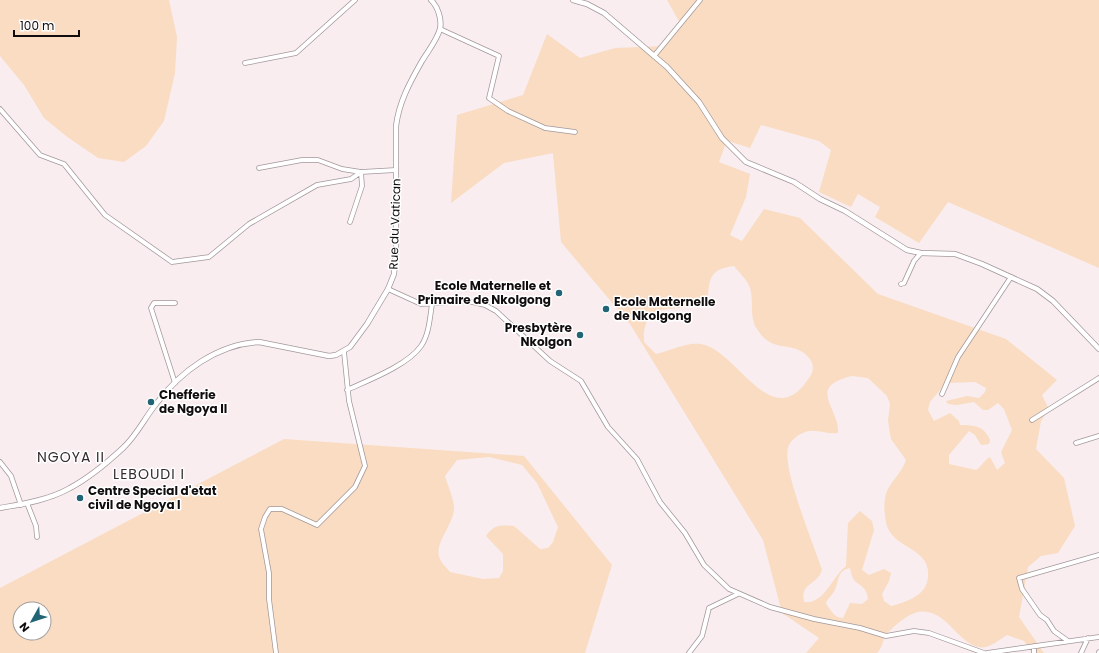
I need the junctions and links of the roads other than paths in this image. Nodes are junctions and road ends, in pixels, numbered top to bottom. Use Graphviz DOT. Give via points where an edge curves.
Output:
graph roads {
  1 [pos="355,0"];
  2 [pos="431,0"];
  3 [pos="573,0"];
  4 [pos="700,0"];
  5 [pos="440,28"];
  6 [pos="654,56"];
  7 [pos="245,63"];
  8 [pos="0,109"];
  9 [pos="575,132"];
  10 [pos="259,168"];
  11 [pos="396,170"];
  12 [pos="361,172"];
  13 [pos="350,222"];
  14 [pos="921,253"];
  15 [pos="1011,277"];
  16 [pos="901,284"];
  17 [pos="388,289"];
  18 [pos="176,303"];
  19 [pos="432,304"];
  20 [pos="1099,349"];
  21 [pos="344,352"];
  22 [pos="1099,378"];
  23 [pos="174,383"];
  24 [pos="347,390"];
  25 [pos="942,394"];
  26 [pos="1032,420"];
  27 [pos="1099,436"];
  28 [pos="1076,443"];
  29 [pos="0,462"];
  30 [pos="27,503"];
  31 [pos="21,505"];
  32 [pos="0,508"];
  33 [pos="37,537"];
  34 [pos="1099,555"];
  35 [pos="738,594"];
  36 [pos="1099,637"];
  37 [pos="1088,638"];
  38 [pos="1068,641"];
  39 [pos="1034,646"];
  40 [pos="276,653"];
  41 [pos="689,653"];
  42 [pos="986,653"];
  43 [pos="1034,653"];
  44 [pos="1081,653"];
  1 -- 7 [label="street" via="296,53"];
  2 -- 5 [label="street" via="437,9"];
  3 -- 6 [label="street" via="587,4 604,14"];
  4 -- 6 [label="street"];
  5 -- 9 [label="street" via="500,56 489,98 508,111 545,128"];
  5 -- 11 [label="street, Rue du Vatican" via="401,102 396,126"];
  6 -- 14 [label="street" via="699,102 722,138 746,162 794,182 907,250"];
  8 -- 12 [label="street" via="40,155 64,164 105,215 172,262 209,257 248,224 316,185 351,179"];
  10 -- 12 [label="street" via="302,160 318,160 342,169"];
  11 -- 12 [label="street"];
  11 -- 17 [label="street, Rue du Vatican" via="395,266"];
  12 -- 13 [label="street" via="362,186"];
  14 -- 15 [label="street" via="955,254"];
  14 -- 16 [label="street"];
  15 -- 20 [label="street" via="1046,295"];
  15 -- 25 [label="street" via="958,358"];
  17 -- 19 [label="street" via="415,303"];
  17 -- 21 [label="street, Rue du Vatican" via="366,324"];
  18 -- 23 [label="street" via="158,302 151,308"];
  19 -- 24 [label="street" via="422,346 398,366"];
  19 -- 35 [label="street" via="474,301 490,308 550,361 581,380 608,427 637,459 660,502 685,533 704,565 724,586"];
  21 -- 23 [label="street" via="320,355 249,342 213,354"];
  21 -- 24 [label="street"];
  22 -- 26 [label="street"];
  23 -- 30 [label="street" via="154,406 137,432 117,453 70,488"];
  24 -- 40 [label="street" via="365,466 355,487 317,525 282,509 270,509 264,517 261,529"];
  27 -- 28 [label="street"];
  29 -- 31 [label="street" via="11,476"];
  30 -- 31 [label="street"];
  30 -- 33 [label="street" via="36,526"];
  31 -- 32 [label="street"];
  34 -- 38 [label="street" via="1019,578 1022,590 1040,615 1054,631"];
  35 -- 41 [label="street" via="709,608 702,636"];
  35 -- 42 [label="street" via="780,610 886,636 914,632 929,633"];
  36 -- 37 [label="street"];
  37 -- 38 [label="street"];
  37 -- 44 [label="street"];
  38 -- 39 [label="street"];
  39 -- 42 [label="street"];
  39 -- 43 [label="street"];
}
